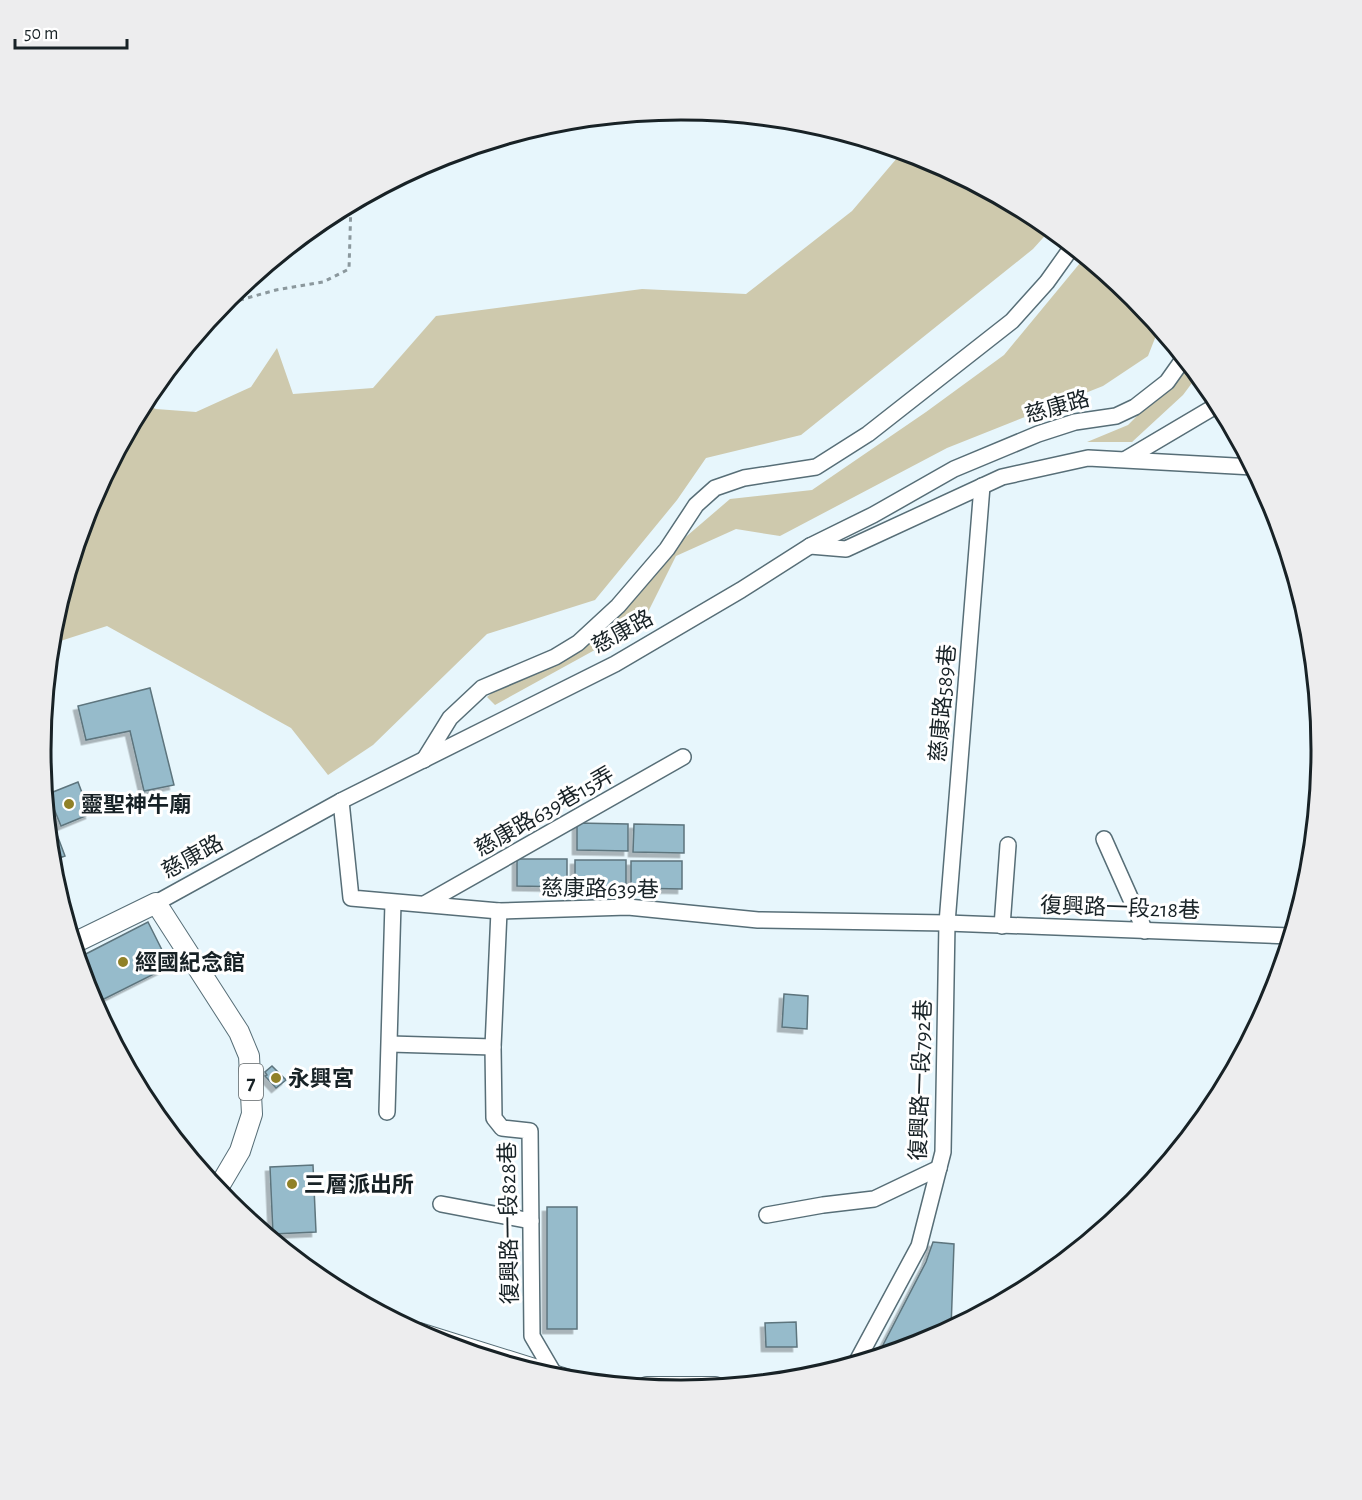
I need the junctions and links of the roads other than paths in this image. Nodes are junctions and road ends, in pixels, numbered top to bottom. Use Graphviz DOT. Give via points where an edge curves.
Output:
graph roads {
  1 [pos="1068,253"];
  2 [pos="1180,364"];
  3 [pos="1211,409"];
  4 [pos="1126,459"];
  5 [pos="1244,466"];
  6 [pos="982,486"];
  7 [pos="810,546"];
  8 [pos="683,757"];
  9 [pos="424,760"];
  10 [pos="341,801"];
  11 [pos="1104,839"];
  12 [pos="1008,845"];
  13 [pos="156,903"];
  14 [pos="393,903"];
  15 [pos="426,903"];
  16 [pos="499,911"];
  17 [pos="947,923"];
  18 [pos="1002,926"];
  19 [pos="1144,931"];
  20 [pos="1283,936"];
  21 [pos="80,940"];
  22 [pos="390,1044"];
  23 [pos="493,1047"];
  24 [pos="387,1112"];
  25 [pos="939,1168"];
  26 [pos="223,1181"];
  27 [pos="441,1204"];
  28 [pos="767,1215"];
  29 [pos="531,1221"];
  30 [pos="861,1354"];
  31 [pos="553,1367"];
  1 -- 9 [label="street" via="1012,321 868,434 816,467 744,478 715,488 696,505 667,549 618,606 578,643 555,657 482,688 450,718"];
  2 -- 7 [label="street, 慈康路" via="1167,382 1135,407 1116,416 1075,422 1038,434 954,469"];
  3 -- 4 [label="street"];
  4 -- 5 [label="street"];
  4 -- 6 [label="street" via="1088,458 1002,477"];
  6 -- 7 [label="street" via="846,549"];
  6 -- 17 [label="street, 慈康路589巷"];
  7 -- 9 [label="street, 慈康路" via="615,664"];
  8 -- 15 [label="street, 慈康路639巷15弄"];
  9 -- 10 [label="street, 慈康路"];
  10 -- 13 [label="street, 慈康路"];
  10 -- 14 [label="street, 慈康路639巷" via="351,898"];
  11 -- 19 [label="street"];
  12 -- 18 [label="street"];
  13 -- 21 [label="main road, 慈康路"];
  13 -- 26 [label="main road, 7" via="239,1032 249,1056 252,1114 240,1151"];
  14 -- 15 [label="street, 慈康路639巷"];
  14 -- 22 [label="street"];
  15 -- 16 [label="street, 慈康路639巷"];
  16 -- 17 [label="street, 慈康路639巷" via="628,908 758,920"];
  16 -- 23 [label="street, 復興路一段828巷"];
  17 -- 18 [label="street, 復興路一段218巷"];
  17 -- 25 [label="street, 復興路一段792巷" via="943,1152"];
  18 -- 19 [label="street, 復興路一段218巷"];
  19 -- 20 [label="street, 復興路一段218巷"];
  22 -- 23 [label="street"];
  22 -- 24 [label="street"];
  23 -- 29 [label="street, 復興路一段828巷" via="494,1118 502,1128 530,1131"];
  25 -- 28 [label="street" via="874,1199"];
  25 -- 30 [label="street, 復興路一段792巷" via="919,1246"];
  27 -- 29 [label="street"];
  29 -- 31 [label="street, 復興路一段828巷" via="532,1336"];
}
